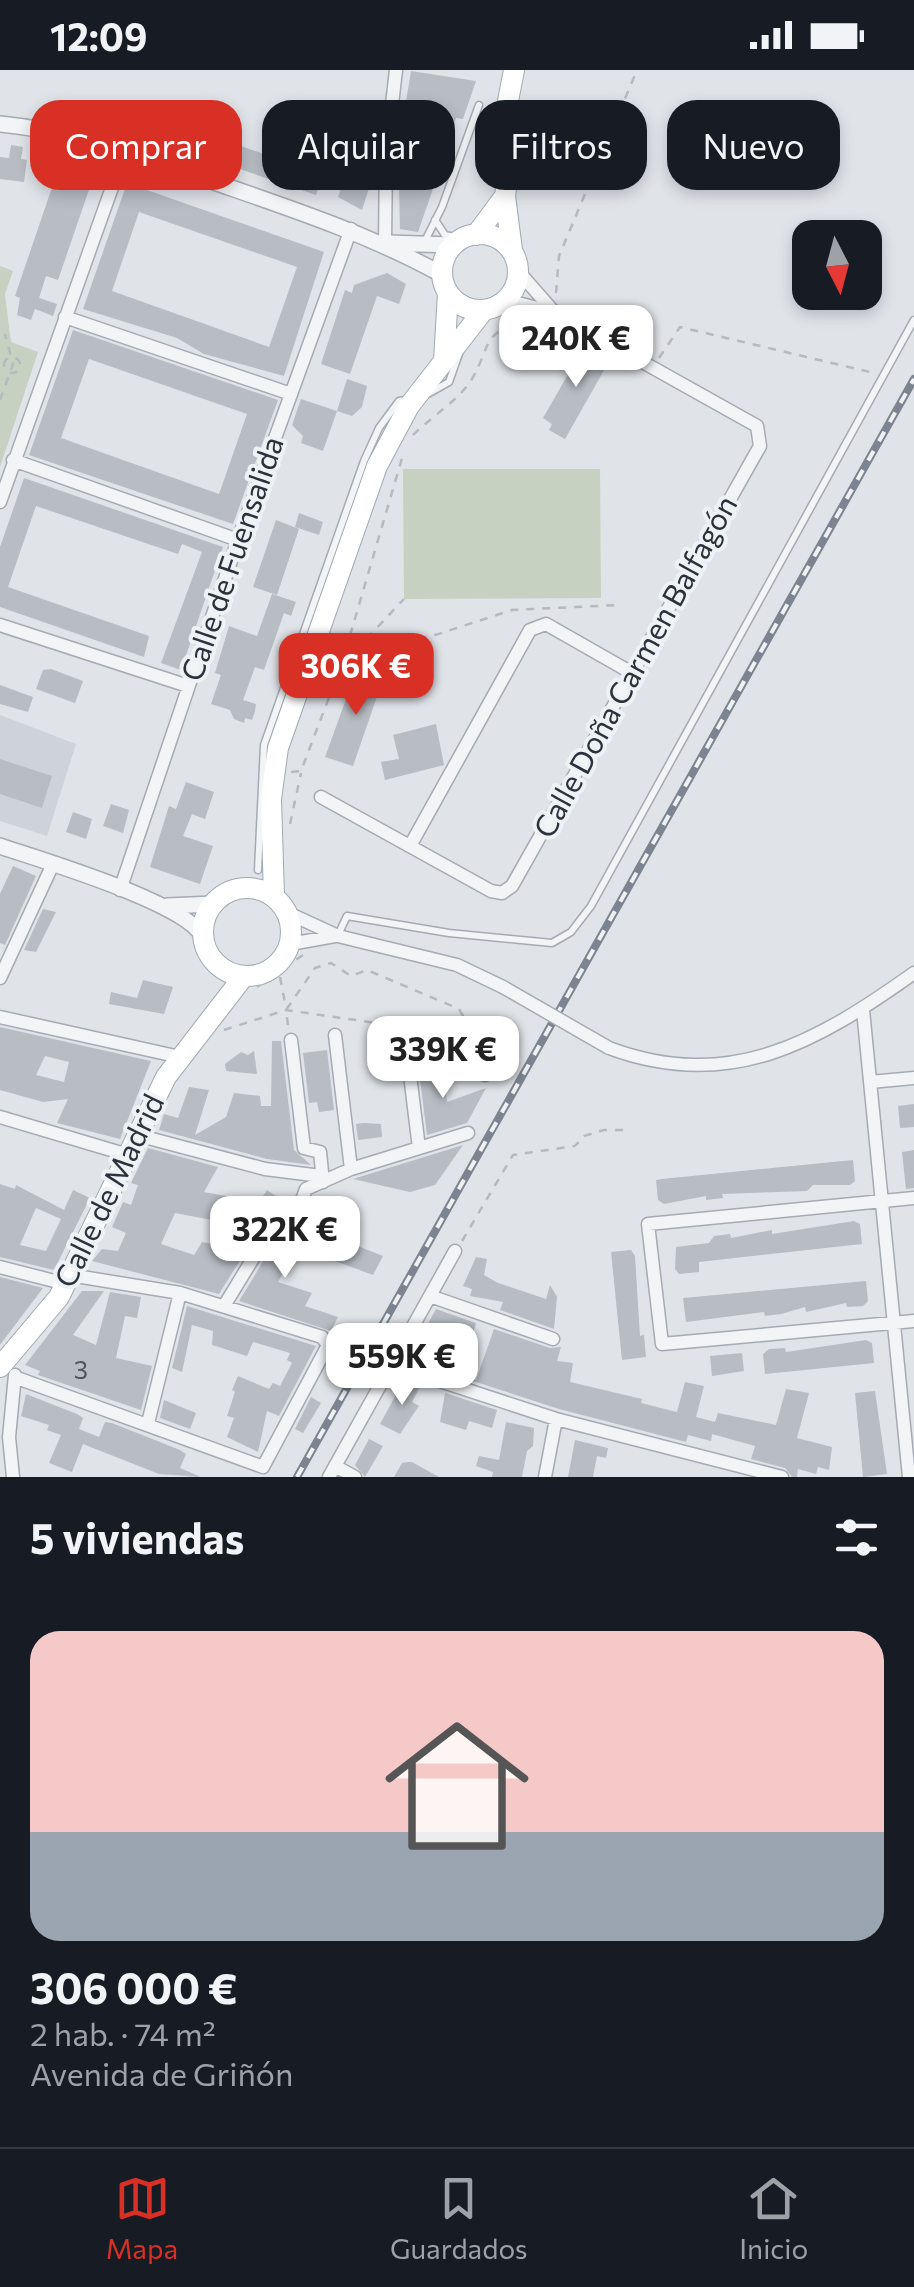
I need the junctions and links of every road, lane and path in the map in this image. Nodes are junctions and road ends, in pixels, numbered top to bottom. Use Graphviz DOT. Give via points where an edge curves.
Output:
graph roads {
  1 [pos="396,70"];
  2 [pos="514,70"];
  3 [pos="637,70"];
  4 [pos="475,113"];
  5 [pos="0,124"];
  6 [pos="30,127"];
  7 [pos="110,190"];
  8 [pos="238,190"];
  9 [pos="504,196"];
  10 [pos="434,220"];
  11 [pos="351,229"];
  12 [pos="464,239"];
  13 [pos="385,243"];
  14 [pos="423,244"];
  15 [pos="512,250"];
  16 [pos="519,272"];
  17 [pos="444,284"];
  18 [pos="492,308"];
  19 [pos="554,313"];
  20 [pos="65,317"];
  21 [pos="914,320"];
  22 [pos="5,334"];
  23 [pos="463,337"];
  24 [pos="0,361"];
  25 [pos="444,362"];
  26 [pos="13,366"];
  27 [pos="652,367"];
  28 [pos="44,376"];
  29 [pos="882,378"];
  30 [pos="291,394"];
  31 [pos="0,400"];
  32 [pos="414,401"];
  33 [pos="14,460"];
  34 [pos="0,502"];
  35 [pos="238,540"];
  36 [pos="404,599"];
  37 [pos="619,605"];
  38 [pos="0,625"];
  39 [pos="342,666"];
  40 [pos="632,673"];
  41 [pos="188,686"];
  42 [pos="301,771"];
  43 [pos="274,774"];
  44 [pos="321,797"];
  45 [pos="287,836"];
  46 [pos="0,846"];
  47 [pos="410,846"];
  48 [pos="270,851"];
  49 [pos="54,864"];
  50 [pos="258,870"];
  51 [pos="239,888"];
  52 [pos="120,890"];
  53 [pos="274,896"];
  54 [pos="212,904"];
  55 [pos="168,906"];
  56 [pos="288,913"];
  57 [pos="338,936"];
  58 [pos="203,937"];
  59 [pos="299,942"];
  60 [pos="216,964"];
  61 [pos="914,973"];
  62 [pos="280,975"];
  63 [pos="0,978"];
  64 [pos="250,982"];
  65 [pos="286,1010"];
  66 [pos="863,1010"];
  67 [pos="220,1015"];
  68 [pos="0,1018"];
  69 [pos="335,1035"];
  70 [pos="291,1040"];
  71 [pos="433,1040"];
  72 [pos="450,1042"];
  73 [pos="180,1057"];
  74 [pos="485,1075"];
  75 [pos="914,1078"];
  76 [pos="870,1082"];
  77 [pos="0,1118"];
  78 [pos="631,1130"];
  79 [pos="468,1133"];
  80 [pos="137,1135"];
  81 [pos="419,1148"];
  82 [pos="128,1155"];
  83 [pos="351,1169"];
  84 [pos="323,1182"];
  85 [pos="914,1198"];
  86 [pos="882,1200"];
  87 [pos="456,1251"];
  88 [pos="0,1267"];
  89 [pos="68,1280"];
  90 [pos="180,1293"];
  91 [pos="430,1296"];
  92 [pos="224,1306"];
  93 [pos="914,1321"];
  94 [pos="894,1323"];
  95 [pos="553,1339"];
  96 [pos="391,1365"];
  97 [pos="7,1369"];
  98 [pos="556,1419"];
  99 [pos="148,1423"];
  100 [pos="909,1439"];
  101 [pos="332,1472"];
  102 [pos="13,1477"];
  103 [pos="355,1477"];
  104 [pos="545,1477"];
  105 [pos="782,1477"];
  106 [pos="909,1477"];
  1 -- 13 [label="street"];
  2 -- 9 [label="main road"];
  3 -- 19 [label="path" via="559,256"];
  4 -- 10 [label="lane"];
  5 -- 6 [label="street"];
  7 -- 20 [label="street"];
  8 -- 11 [label="street"];
  9 -- 12 [label="main road"];
  9 -- 15 [label="main road"];
  10 -- 12 [label="lane" via="445,235"];
  10 -- 14 [label="lane"];
  11 -- 13 [label="street"];
  11 -- 30 [label="street, Calle de Fuensalida"];
  12 -- 14 [label="street"];
  12 -- 15 [label="main road" via="489,235"];
  12 -- 17 [label="main road" via="446,251"];
  13 -- 14 [label="street"];
  13 -- 17 [label="street"];
  15 -- 16 [label="main road"];
  16 -- 18 [label="main road" via="511,297"];
  16 -- 19 [label="street"];
  17 -- 18 [label="main road" via="456,303"];
  17 -- 25 [label="main road"];
  18 -- 19 [label="street" via="522,304"];
  18 -- 23 [label="main road"];
  19 -- 27 [label="street"];
  19 -- 39 [label="path" via="502,329 484,343 471,381 407,441"];
  20 -- 28 [label="street"];
  20 -- 30 [label="street"];
  21 -- 29 [label="lane"];
  22 -- 26 [label="path"];
  23 -- 25 [label="main road"];
  23 -- 32 [label="lane" via="449,382"];
  24 -- 26 [label="path"];
  25 -- 32 [label="main road"];
  26 -- 28 [label="path"];
  26 -- 31 [label="path"];
  27 -- 29 [label="path" via="680,327 858,366"];
  27 -- 40 [label="street, Calle Doña Carmen Balfagón" via="757,426 762,436"];
  28 -- 33 [label="street"];
  29 -- 57 [label="lane" via="571,932 552,942 532,941 348,916"];
  30 -- 35 [label="street, Calle de Fuensalida"];
  32 -- 43 [label="main road" via="377,466"];
  32 -- 50 [label="lane" via="364,461 264,744"];
  33 -- 34 [label="street"];
  33 -- 35 [label="street"];
  35 -- 41 [label="street, Calle de Fuensalida"];
  36 -- 39 [label="path"];
  37 -- 39 [label="path" via="512,610"];
  38 -- 41 [label="street"];
  39 -- 42 [label="path"];
  40 -- 47 [label="street, Calle Doña Carmen Balfagón" via="512,886 502,893"];
  40 -- 47 [label="street" via="546,624 530,630"];
  41 -- 52 [label="street, Calle de Fuensalida"];
  42 -- 43 [label="path"];
  42 -- 45 [label="path"];
  43 -- 48 [label="main road"];
  44 -- 47 [label="street"];
  46 -- 49 [label="street"];
  48 -- 50 [label="main road"];
  48 -- 53 [label="main road"];
  49 -- 52 [label="street"];
  49 -- 63 [label="street"];
  50 -- 51 [label="main road"];
  51 -- 53 [label="main road"];
  51 -- 54 [label="main road"];
  52 -- 55 [label="street"];
  53 -- 56 [label="main road"];
  54 -- 55 [label="street"];
  54 -- 58 [label="main road"];
  55 -- 58 [label="street" via="198,925"];
  56 -- 57 [label="street"];
  56 -- 59 [label="main road"];
  57 -- 59 [label="street"];
  57 -- 66 [label="street, bridge" via="421,953 503,987 610,1048 672,1067 736,1064 812,1038"];
  58 -- 60 [label="main road"];
  59 -- 62 [label="path" via="312,950"];
  59 -- 64 [label="main road"];
  60 -- 64 [label="main road"];
  60 -- 67 [label="main road"];
  61 -- 66 [label="street"];
  62 -- 64 [label="path"];
  62 -- 65 [label="path"];
  64 -- 67 [label="main road, Calle de Madrid"];
  65 -- 67 [label="path" via="216,1032"];
  65 -- 70 [label="path"];
  65 -- 71 [label="path" via="396,1026"];
  65 -- 72 [label="path" via="324,963 351,976 368,970 459,1009 468,1023 465,1034"];
  66 -- 76 [label="street"];
  67 -- 73 [label="main road, Calle de Madrid"];
  68 -- 73 [label="street"];
  69 -- 83 [label="street"];
  70 -- 84 [label="street" via="304,1148 320,1152"];
  73 -- 80 [label="main road, Calle de Madrid"];
  74 -- 81 [label="street" via="450,1054 407,1051"];
  75 -- 76 [label="street"];
  76 -- 86 [label="street"];
  77 -- 82 [label="street"];
  78 -- 87 [label="path" via="604,1130 575,1146 513,1155"];
  79 -- 81 [label="street"];
  80 -- 82 [label="main road, Calle de Madrid"];
  80 -- 84 [label="street"];
  81 -- 83 [label="street"];
  82 -- 89 [label="main road, Calle de Madrid"];
  83 -- 84 [label="street"];
  84 -- 92 [label="street" via="306,1189 300,1205 285,1206"];
  85 -- 86 [label="street"];
  86 -- 94 [label="street"];
  86 -- 94 [label="street" via="648,1224 662,1344"];
  87 -- 91 [label="street"];
  88 -- 89 [label="street"];
  89 -- 90 [label="street"];
  89 -- 97 [label="main road, Calle de Madrid"];
  90 -- 92 [label="street"];
  90 -- 99 [label="street"];
  91 -- 95 [label="street"];
  91 -- 96 [label="street"];
  92 -- 99 [label="street" via="327,1341 263,1467"];
  93 -- 94 [label="street"];
  94 -- 100 [label="street"];
  96 -- 98 [label="street"];
  96 -- 101 [label="street"];
  97 -- 99 [label="street"];
  97 -- 102 [label="street"];
  98 -- 104 [label="street"];
  98 -- 105 [label="street"];
  100 -- 106 [label="street"];
  101 -- 103 [label="street"];
}
